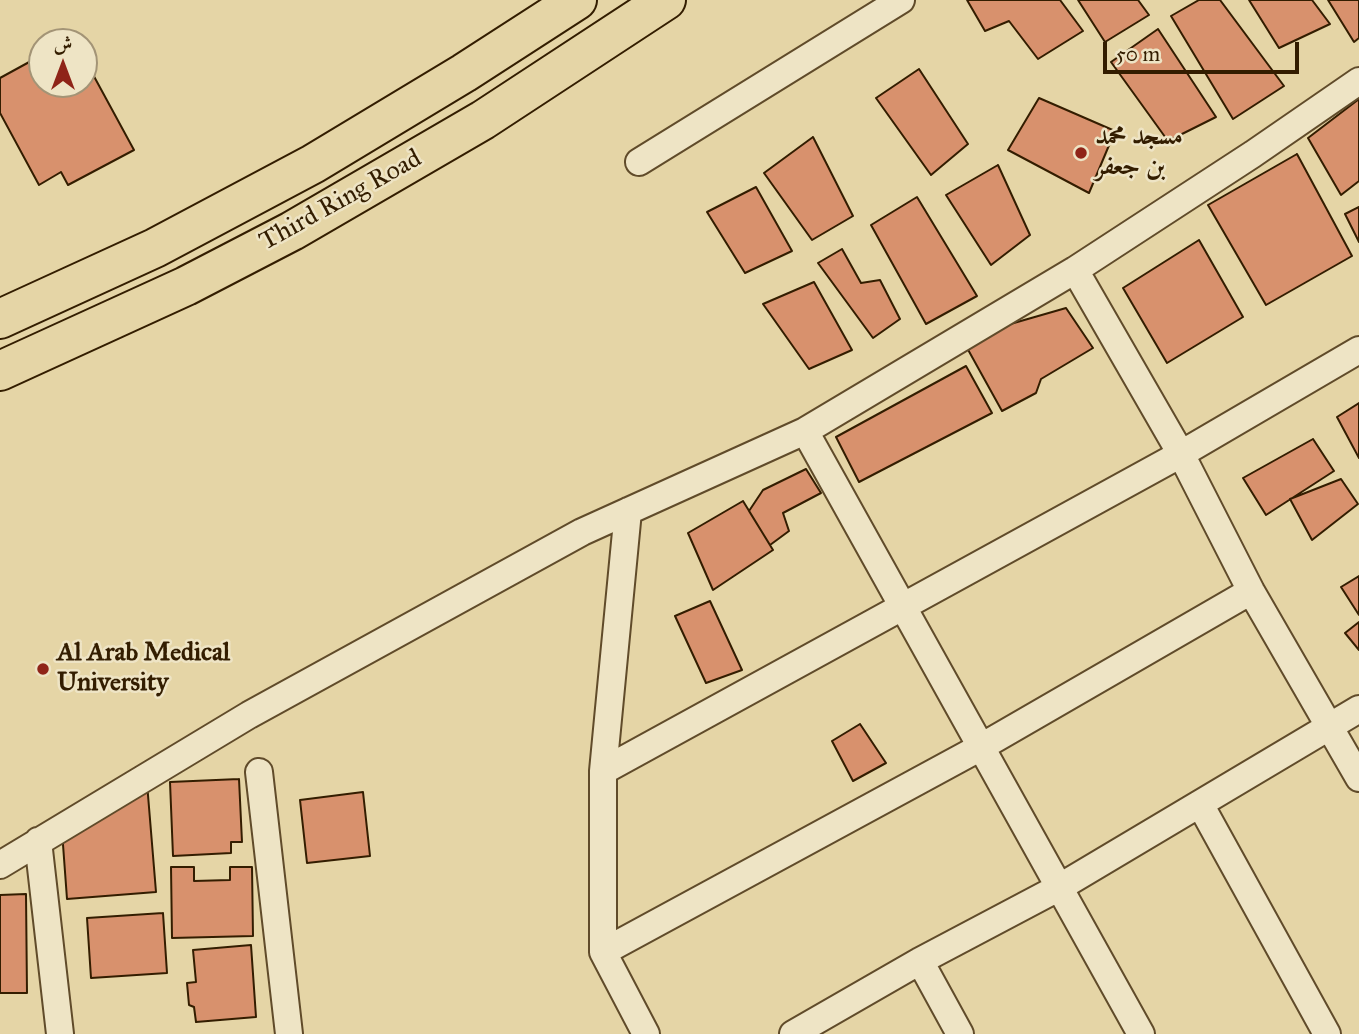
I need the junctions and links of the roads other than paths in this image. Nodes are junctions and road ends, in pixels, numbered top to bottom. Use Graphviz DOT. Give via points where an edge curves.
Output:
graph roads {
  1 [pos="666,0"];
  2 [pos="901,0"];
  3 [pos="572,1"];
  4 [pos="1359,81"];
  5 [pos="639,162"];
  6 [pos="1075,270"];
  7 [pos="0,319"];
  8 [pos="1359,350"];
  9 [pos="0,372"];
  10 [pos="805,431"];
  11 [pos="1181,454"];
  12 [pos="628,511"];
  13 [pos="1251,591"];
  14 [pos="903,607"];
  15 [pos="1359,709"];
  16 [pos="1330,726"];
  17 [pos="981,747"];
  18 [pos="603,771"];
  19 [pos="259,772"];
  20 [pos="1359,778"];
  21 [pos="1200,804"];
  22 [pos="38,841"];
  23 [pos="0,864"];
  24 [pos="1060,887"];
  25 [pos="603,952"];
  26 [pos="920,961"];
  27 [pos="60,1034"];
  28 [pos="289,1034"];
  29 [pos="646,1034"];
  30 [pos="793,1034"];
  31 [pos="960,1034"];
  32 [pos="1141,1034"];
  33 [pos="1327,1034"];
  1 -- 9 [label="highway, Third Ring Road" via="483,120 292,231"];
  2 -- 5 [label="street"];
  3 -- 7 [label="highway, Third Ring Road" via="313,164 155,248"];
  4 -- 6 [label="street"];
  6 -- 10 [label="street"];
  6 -- 11 [label="street"];
  8 -- 11 [label="street"];
  10 -- 12 [label="street"];
  10 -- 14 [label="street"];
  11 -- 13 [label="street"];
  11 -- 14 [label="street"];
  12 -- 18 [label="street"];
  12 -- 22 [label="street" via="249,715"];
  13 -- 16 [label="street"];
  13 -- 17 [label="street"];
  14 -- 17 [label="street"];
  14 -- 18 [label="street"];
  15 -- 16 [label="street"];
  16 -- 20 [label="street"];
  16 -- 21 [label="street"];
  17 -- 24 [label="street"];
  17 -- 25 [label="street"];
  18 -- 25 [label="street"];
  19 -- 28 [label="street"];
  21 -- 24 [label="street"];
  21 -- 33 [label="street"];
  22 -- 23 [label="street"];
  22 -- 27 [label="street"];
  24 -- 26 [label="street"];
  24 -- 32 [label="street"];
  25 -- 29 [label="street"];
  26 -- 30 [label="street"];
  26 -- 31 [label="street"];
}
